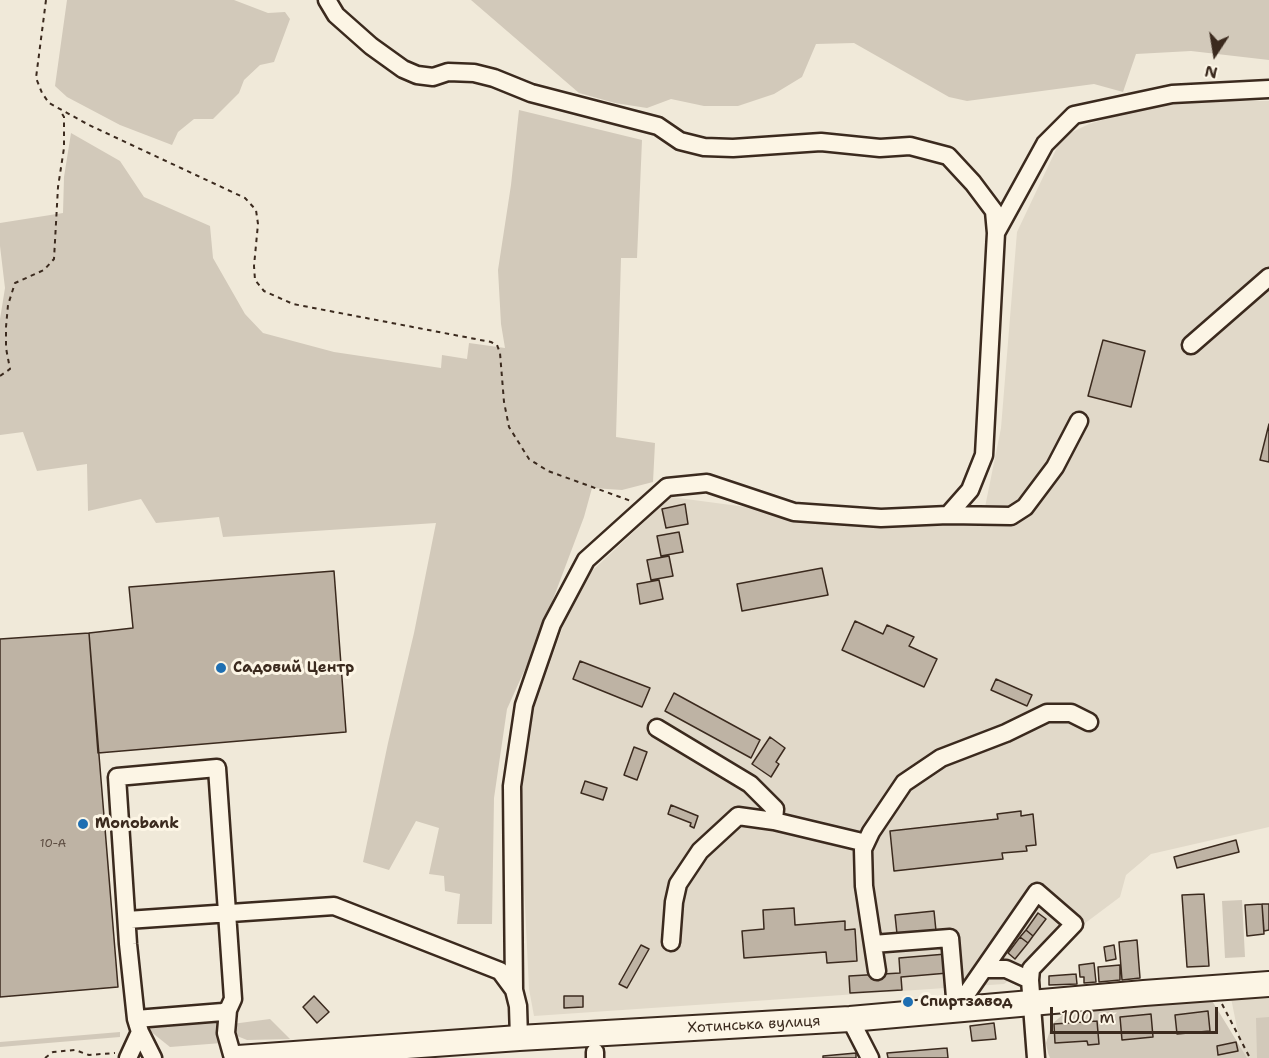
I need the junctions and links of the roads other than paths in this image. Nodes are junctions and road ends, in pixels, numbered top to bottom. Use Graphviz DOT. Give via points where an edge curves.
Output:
graph roads {
  1 [pos="327,0"];
  2 [pos="1269,89"];
  3 [pos="996,232"];
  4 [pos="1269,277"];
  5 [pos="1191,345"];
  6 [pos="1079,421"];
  7 [pos="948,514"];
  8 [pos="1089,722"];
  9 [pos="657,729"];
  10 [pos="774,821"];
  11 [pos="866,843"];
  12 [pos="228,913"];
  13 [pos="127,920"];
  14 [pos="671,942"];
  15 [pos="873,944"];
  16 [pos="984,969"];
  17 [pos="877,971"];
  18 [pos="1269,984"];
  19 [pos="514,990"];
  20 [pos="1032,992"];
  21 [pos="956,1009"];
  22 [pos="228,1010"];
  23 [pos="850,1019"];
  24 [pos="138,1026"];
  25 [pos="519,1038"];
  26 [pos="595,1048"];
  27 [pos="469,1050"];
  28 [pos="130,1055"];
  29 [pos="153,1058"];
  30 [pos="233,1058"];
  31 [pos="238,1058"];
  32 [pos="870,1058"];
  33 [pos="1036,1058"];
  1 -- 3 [label="street" via="336,15 371,46 417,75 474,73 494,78 531,93 658,126 680,141 704,147 820,142 880,148 910,146 948,156 994,211"];
  2 -- 3 [label="street" via="1172,94 1074,115 1045,144"];
  3 -- 7 [label="street" via="984,455 970,490"];
  4 -- 5 [label="street"];
  6 -- 7 [label="street" via="1055,467 1025,507 1011,516"];
  7 -- 19 [label="street" via="881,518 794,512 707,483 667,487 586,560 552,624 524,705 512,786"];
  8 -- 11 [label="street" via="1071,713 1047,713 941,758 904,783"];
  9 -- 10 [label="street" via="750,784 775,809"];
  10 -- 11 [label="street"];
  10 -- 14 [label="street" via="738,816 700,851 678,884"];
  11 -- 15 [label="street" via="864,886"];
  12 -- 13 [label="street"];
  12 -- 13 [label="street" via="217,768 117,777"];
  12 -- 19 [label="street" via="334,906 500,971"];
  12 -- 22 [label="street" via="233,999"];
  13 -- 24 [label="street"];
  15 -- 17 [label="street"];
  15 -- 21 [label="street" via="950,938"];
  16 -- 20 [label="street" via="1006,969"];
  16 -- 20 [label="street" via="1037,892 1074,924 1031,969"];
  16 -- 21 [label="street"];
  18 -- 20 [label="highway, Хотинська вулиця"];
  19 -- 25 [label="street" via="519,1006"];
  20 -- 21 [label="highway, Хотинська вулиця"];
  20 -- 33 [label="street"];
  21 -- 23 [label="highway, Хотинська вулиця"];
  22 -- 24 [label="street"];
  22 -- 30 [label="street" via="226,1034"];
  23 -- 26 [label="highway, Хотинська вулиця"];
  23 -- 32 [label="street"];
  24 -- 28 [label="street"];
  24 -- 29 [label="street"];
  25 -- 26 [label="highway, Хотинська вулиця"];
  25 -- 27 [label="highway, Хотинська вулиця"];
  27 -- 31 [label="highway, Хотинська вулиця"];
}
